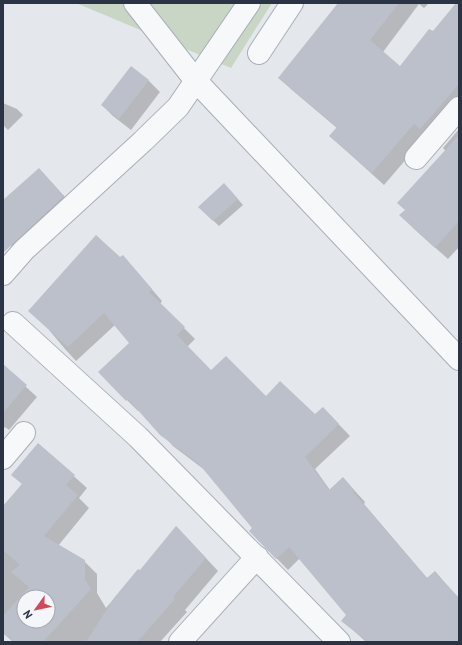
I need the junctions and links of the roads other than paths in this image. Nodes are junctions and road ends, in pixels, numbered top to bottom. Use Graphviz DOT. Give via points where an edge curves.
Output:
graph roads {
  1 [pos="134,3"];
  2 [pos="248,3"];
  3 [pos="292,3"];
  4 [pos="260,53"];
  5 [pos="196,81"];
  6 [pos="459,108"];
  7 [pos="416,158"];
  8 [pos="3,274"];
  9 [pos="13,323"];
  10 [pos="459,359"];
  11 [pos="24,433"];
  12 [pos="3,458"];
  13 [pos="257,557"];
  14 [pos="180,642"];
  15 [pos="339,642"];
  1 -- 5 [label="street"];
  2 -- 5 [label="street"];
  3 -- 4 [label="street"];
  5 -- 8 [label="street" via="173,112 24,250"];
  5 -- 10 [label="street"];
  6 -- 7 [label="street"];
  9 -- 13 [label="street" via="138,437"];
  11 -- 12 [label="street"];
  13 -- 14 [label="street"];
  13 -- 15 [label="street"];
}
